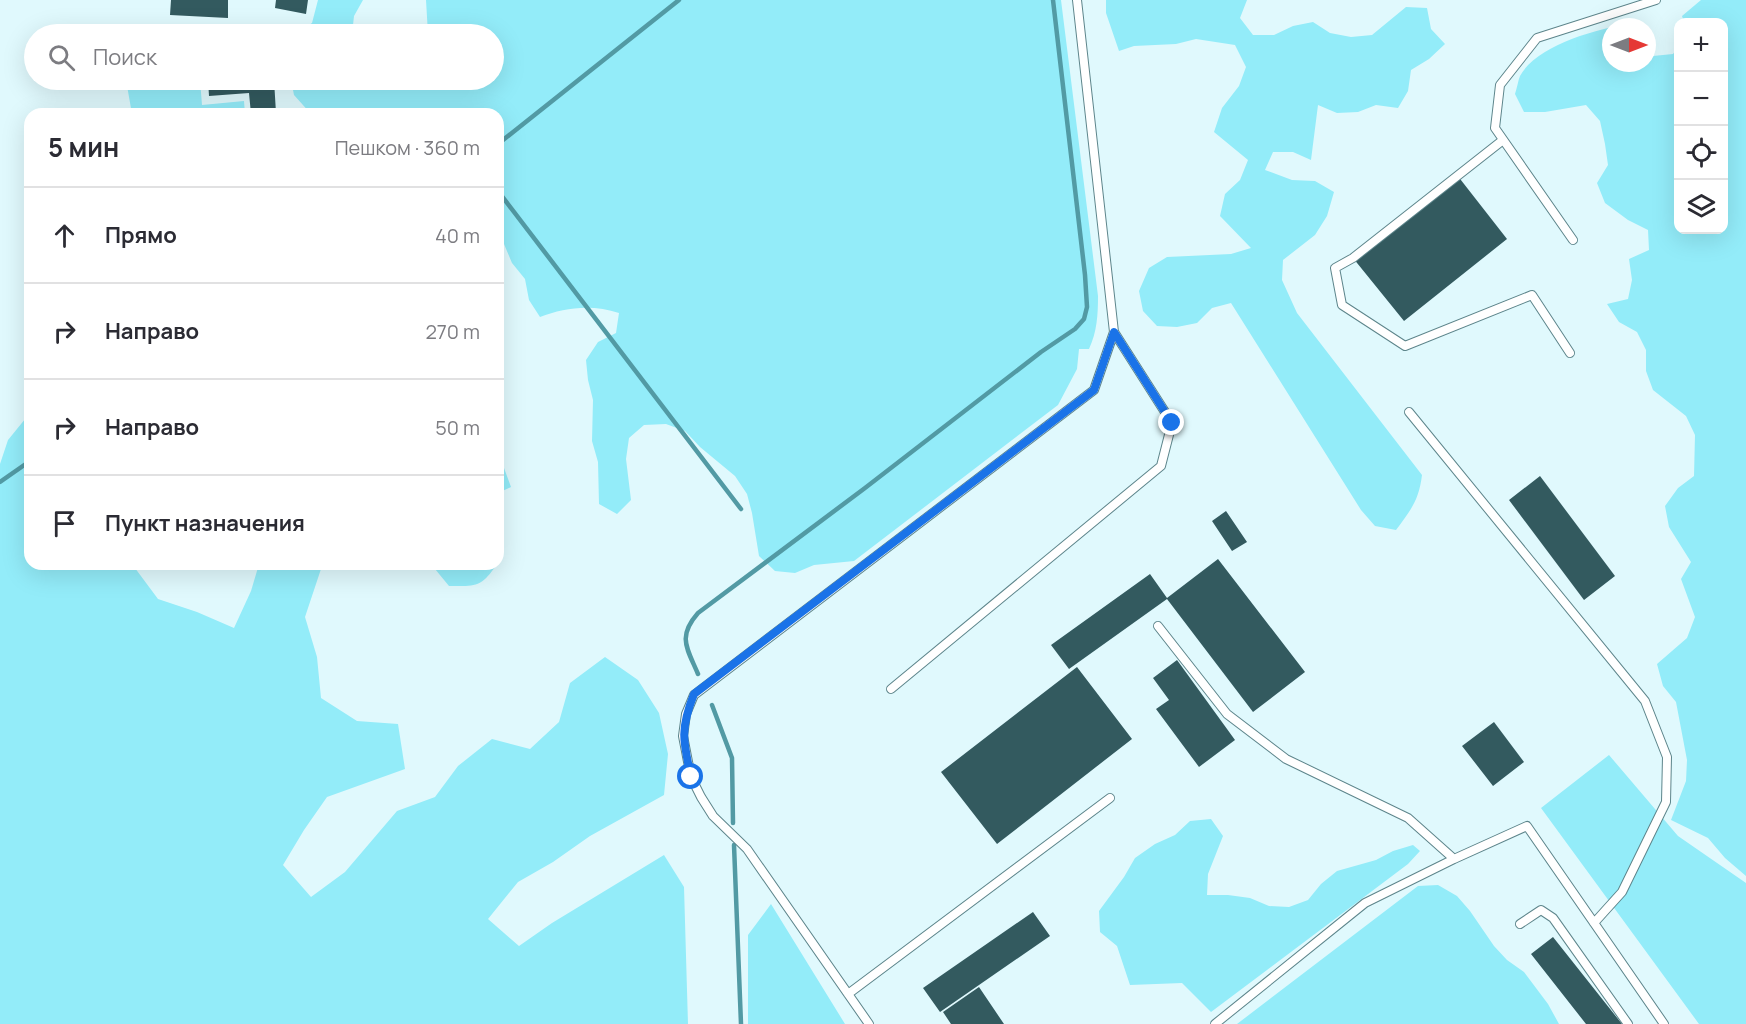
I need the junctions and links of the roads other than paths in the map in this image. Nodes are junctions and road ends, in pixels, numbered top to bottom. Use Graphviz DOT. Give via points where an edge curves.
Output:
graph roads {
  1 [pos="1077,0"];
  2 [pos="1656,0"];
  3 [pos="1503,140"];
  4 [pos="1573,240"];
  5 [pos="1114,332"];
  6 [pos="1570,353"];
  7 [pos="1409,412"];
  8 [pos="1158,626"];
  9 [pos="891,689"];
  10 [pos="1110,798"];
  11 [pos="1454,859"];
  12 [pos="1594,923"];
  13 [pos="1520,924"];
  14 [pos="848,994"];
  15 [pos="869,1024"];
  16 [pos="1215,1024"];
  17 [pos="1628,1024"];
  18 [pos="1664,1024"];
  1 -- 5 [label="lane"];
  2 -- 3 [label="lane" via="1537,38 1500,85 1495,128"];
  3 -- 4 [label="lane"];
  3 -- 6 [label="lane" via="1335,268 1342,305 1405,346 1532,295"];
  5 -- 9 [label="lane" via="1172,423 1161,466"];
  5 -- 14 [label="lane" via="1094,390 694,694 683,735 691,777 700,797 713,816 747,849"];
  7 -- 12 [label="lane" via="1645,701 1667,757 1666,802 1622,892"];
  8 -- 11 [label="lane" via="1227,714 1286,759 1408,818"];
  10 -- 14 [label="lane"];
  11 -- 12 [label="lane" via="1527,826"];
  11 -- 16 [label="lane" via="1365,903"];
  12 -- 18 [label="lane"];
  13 -- 17 [label="lane" via="1540,910 1553,918"];
  14 -- 15 [label="lane"];
}
